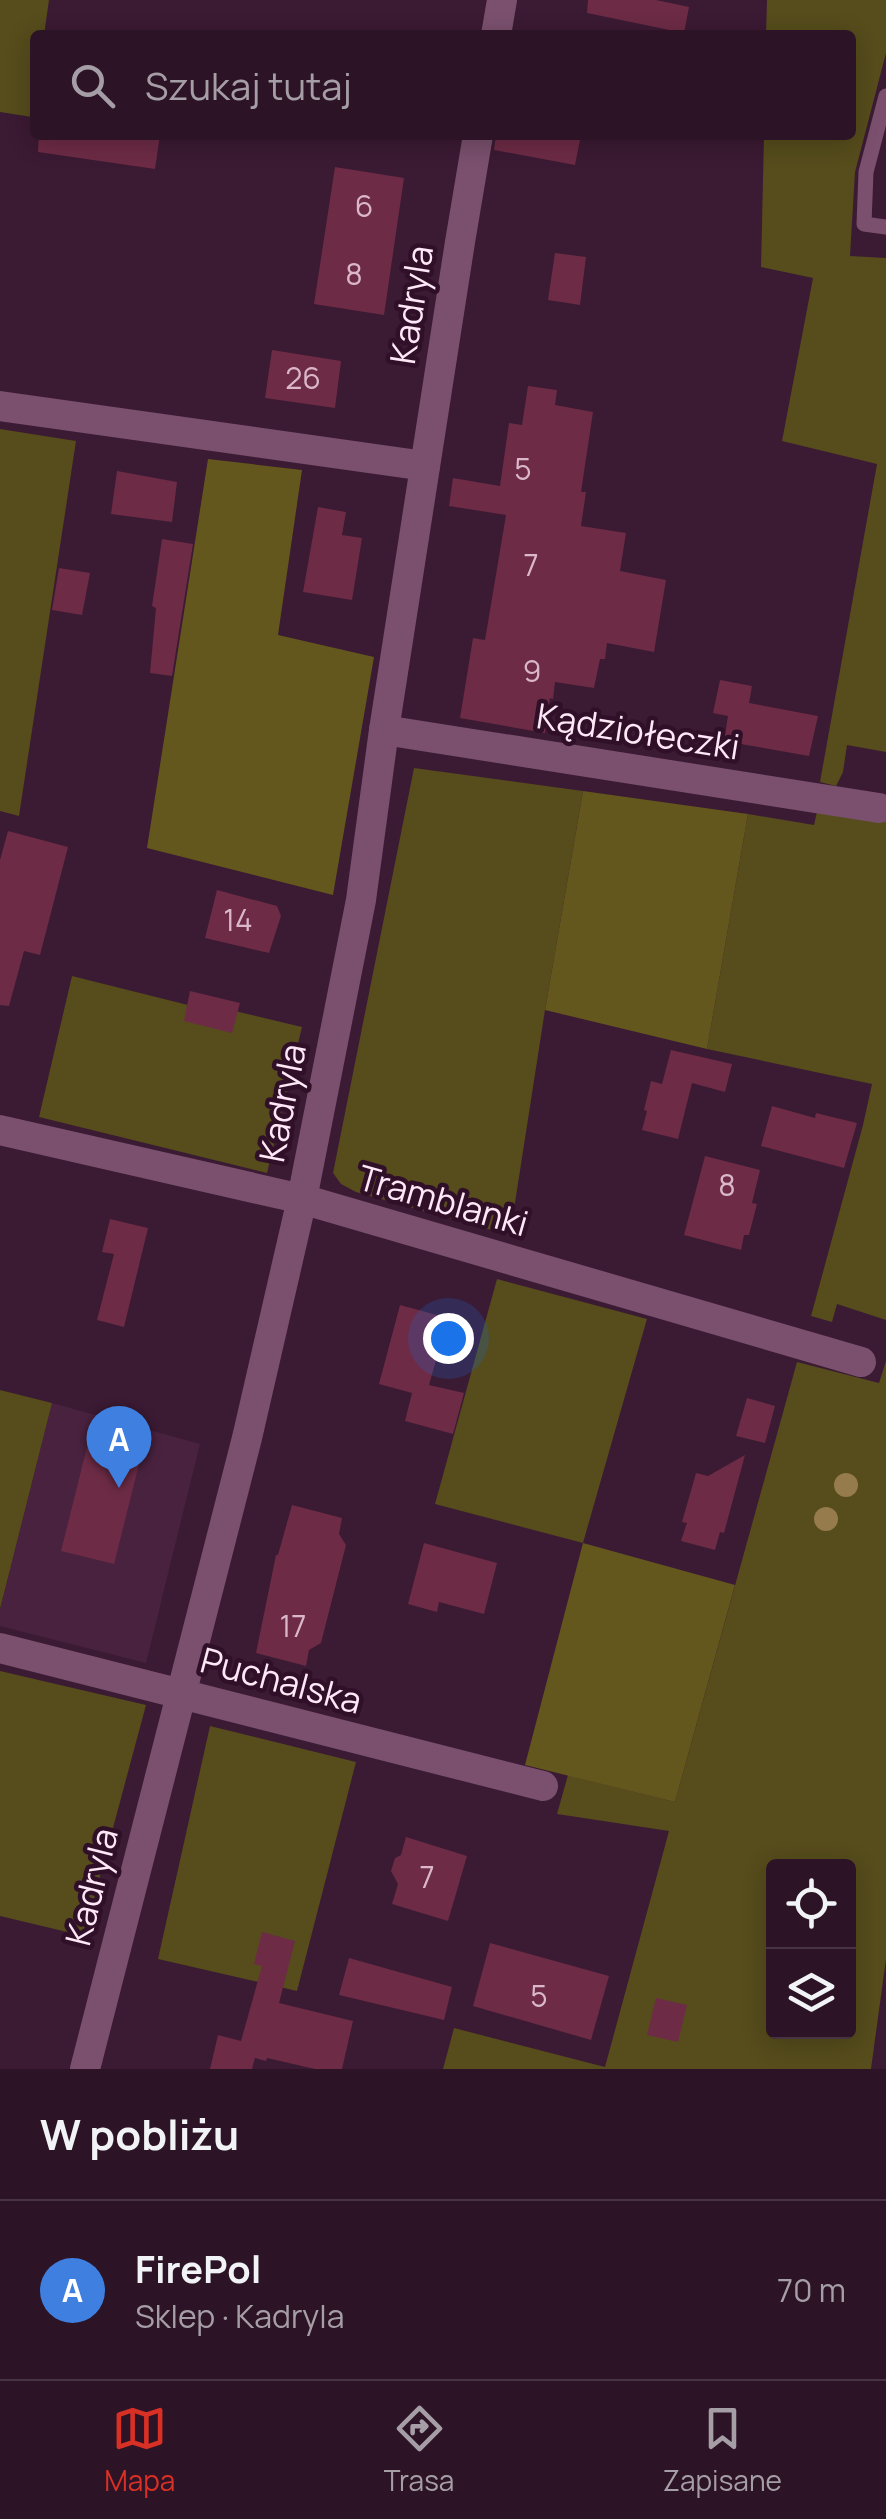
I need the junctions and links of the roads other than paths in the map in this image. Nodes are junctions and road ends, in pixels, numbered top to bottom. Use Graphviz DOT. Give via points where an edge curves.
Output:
graph roads {
  1 [pos="502,0"];
  2 [pos="497,30"];
  3 [pos="886,96"];
  4 [pos="477,140"];
  5 [pos="886,227"];
  6 [pos="0,406"];
  7 [pos="425,466"];
  8 [pos="384,730"];
  9 [pos="879,808"];
  10 [pos="0,1130"];
  11 [pos="302,1199"];
  12 [pos="861,1362"];
  13 [pos="0,1648"];
  14 [pos="181,1694"];
  15 [pos="543,1786"];
  16 [pos="85,2069"];
  1 -- 2 [label="street"];
  3 -- 5 [label="lane" via="866,172 864,224"];
  4 -- 7 [label="street, Kadryla"];
  6 -- 7 [label="street"];
  7 -- 8 [label="street, Kadryla"];
  8 -- 9 [label="street, Kądziołeczki"];
  8 -- 11 [label="street, Kadryla" via="360,900"];
  10 -- 11 [label="street, Tramblanki"];
  11 -- 12 [label="street, Tramblanki"];
  11 -- 14 [label="street, Kadryla"];
  13 -- 14 [label="street, Puchalska"];
  14 -- 15 [label="street, Puchalska"];
  14 -- 16 [label="street, Kadryla"];
}
